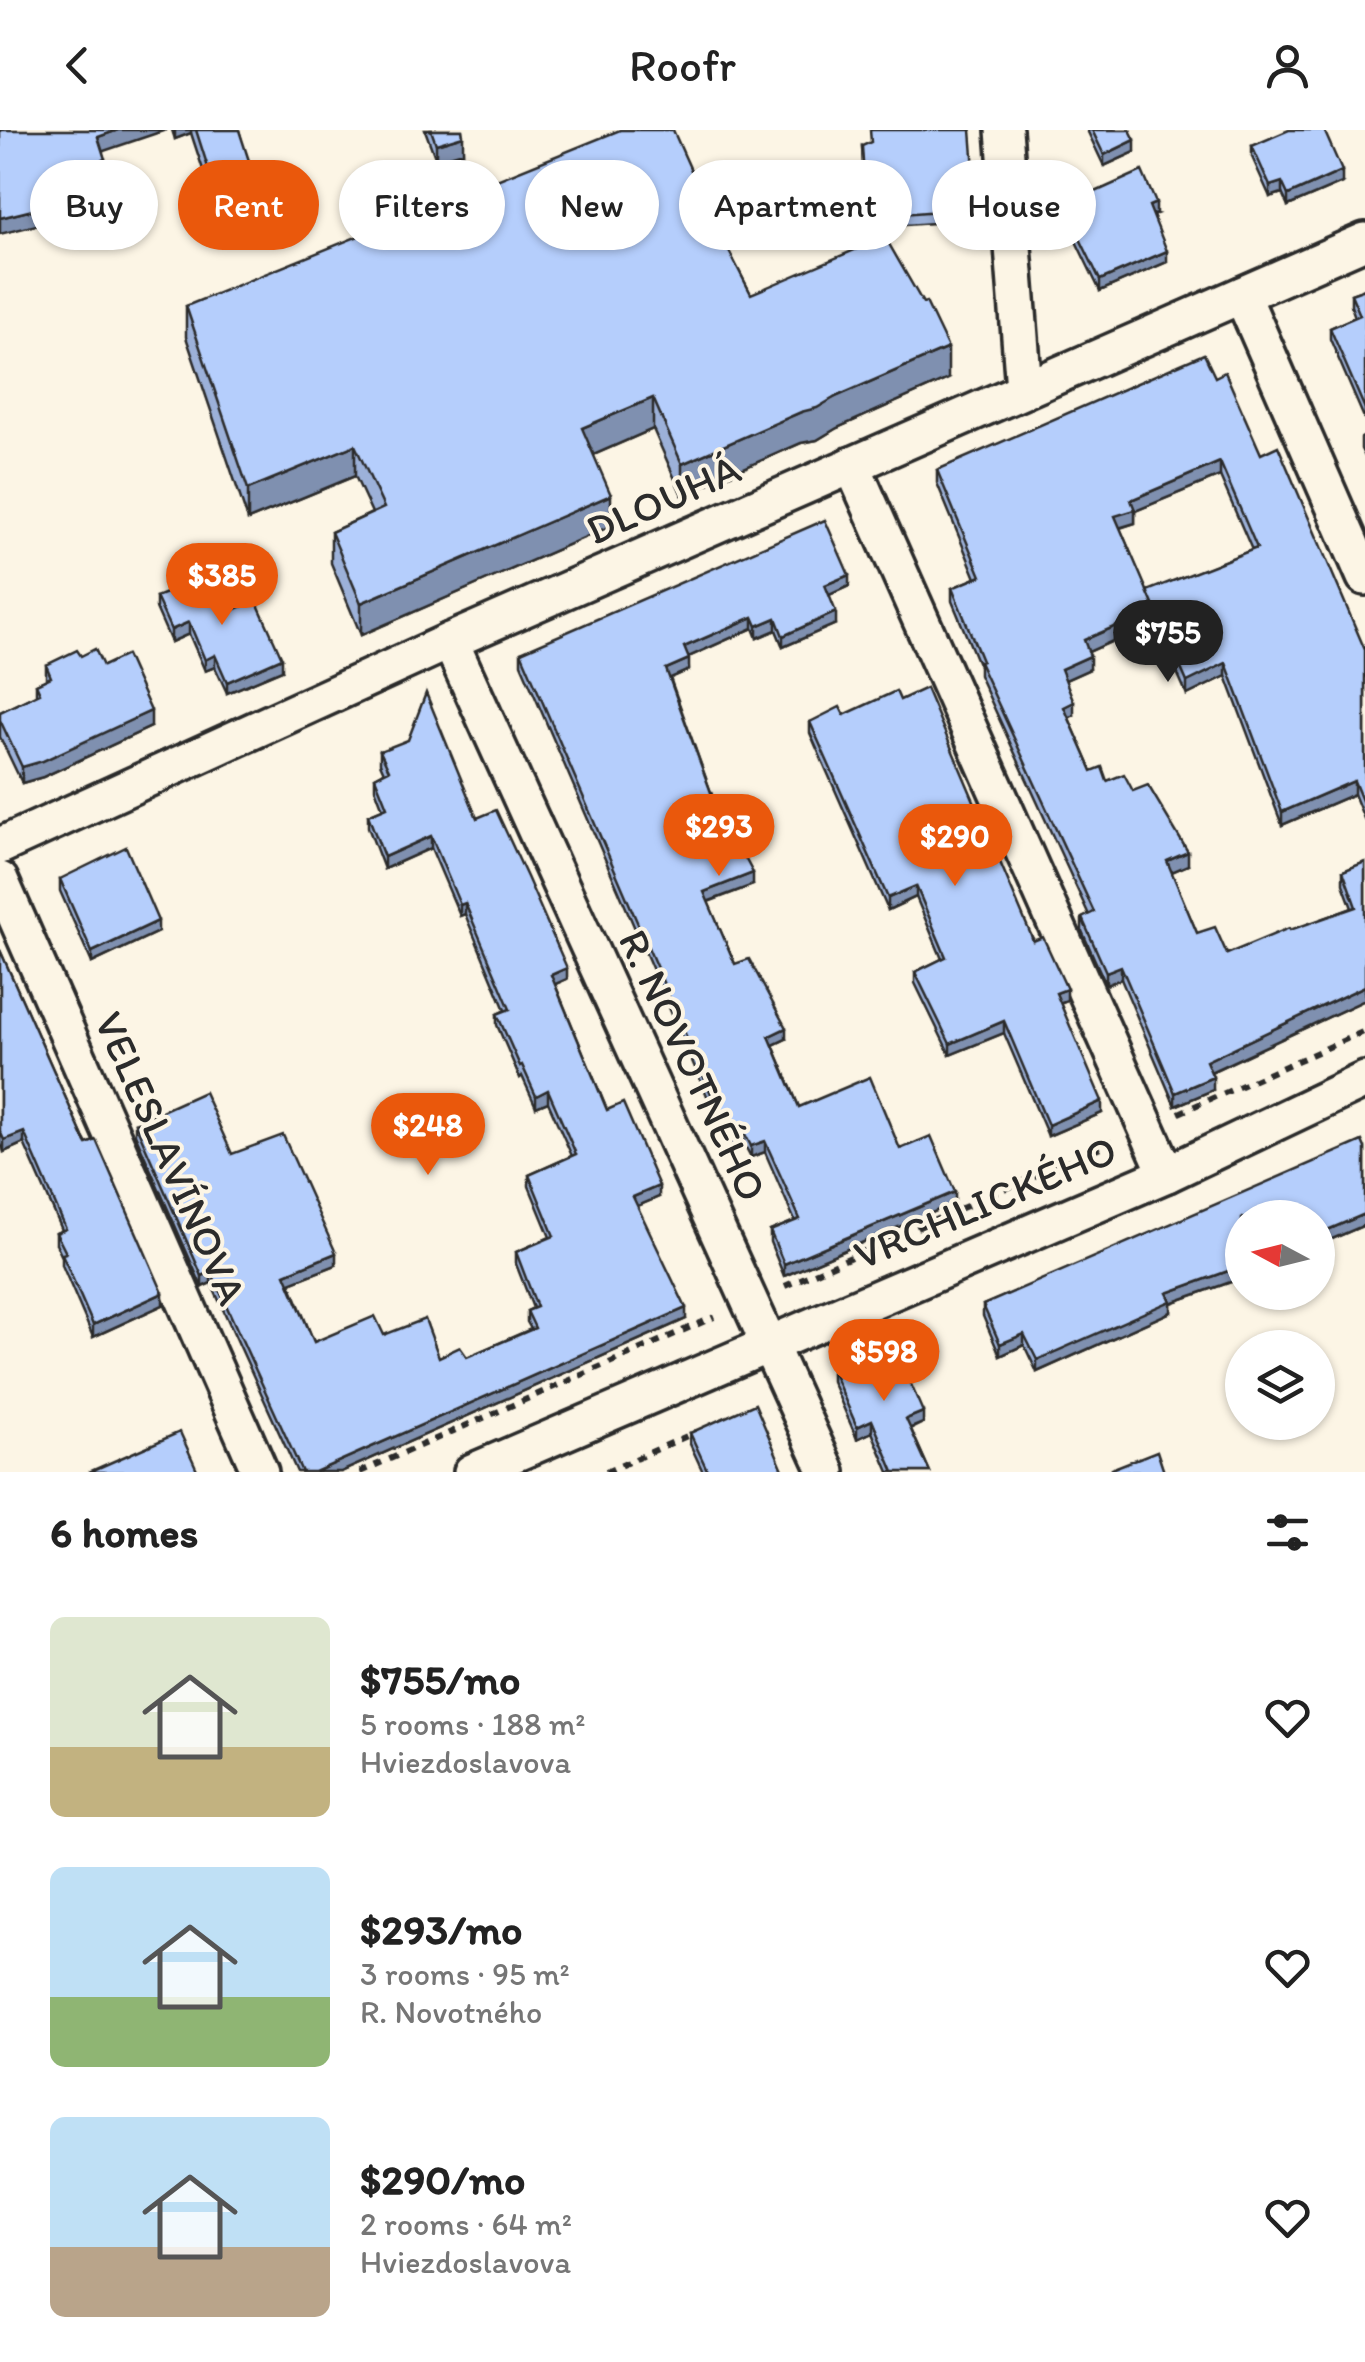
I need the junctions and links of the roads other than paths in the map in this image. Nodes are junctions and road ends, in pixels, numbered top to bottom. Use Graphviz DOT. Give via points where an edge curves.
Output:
graph roads {
  1 [pos="1004,130"];
  2 [pos="1365,240"];
  3 [pos="1242,294"];
  4 [pos="1024,390"];
  5 [pos="852,464"];
  6 [pos="1365,577"];
  7 [pos="450,642"];
  8 [pos="0,846"];
  9 [pos="0,880"];
  10 [pos="1365,1080"];
  11 [pos="1167,1174"];
  12 [pos="770,1342"];
  13 [pos="260,1472"];
  14 [pos="472,1472"];
  15 [pos="827,1472"];
  1 -- 4 [label="street"];
  2 -- 3 [label="street, DLOUHÁ"];
  3 -- 4 [label="street, DLOUHÁ"];
  3 -- 6 [label="street"];
  4 -- 5 [label="street, DLOUHÁ"];
  5 -- 7 [label="street, DLOUHÁ"];
  5 -- 11 [label="street"];
  7 -- 8 [label="street, DLOUHÁ"];
  7 -- 12 [label="street, R. NOVOTNÉHO"];
  9 -- 13 [label="street, VELESLAVÍNOVA"];
  10 -- 11 [label="street, VRCHLICKÉHO"];
  11 -- 12 [label="street, VRCHLICKÉHO"];
  12 -- 14 [label="street, VRCHLICKÉHO"];
  12 -- 15 [label="street, R. NOVOTNÉHO"];
}
